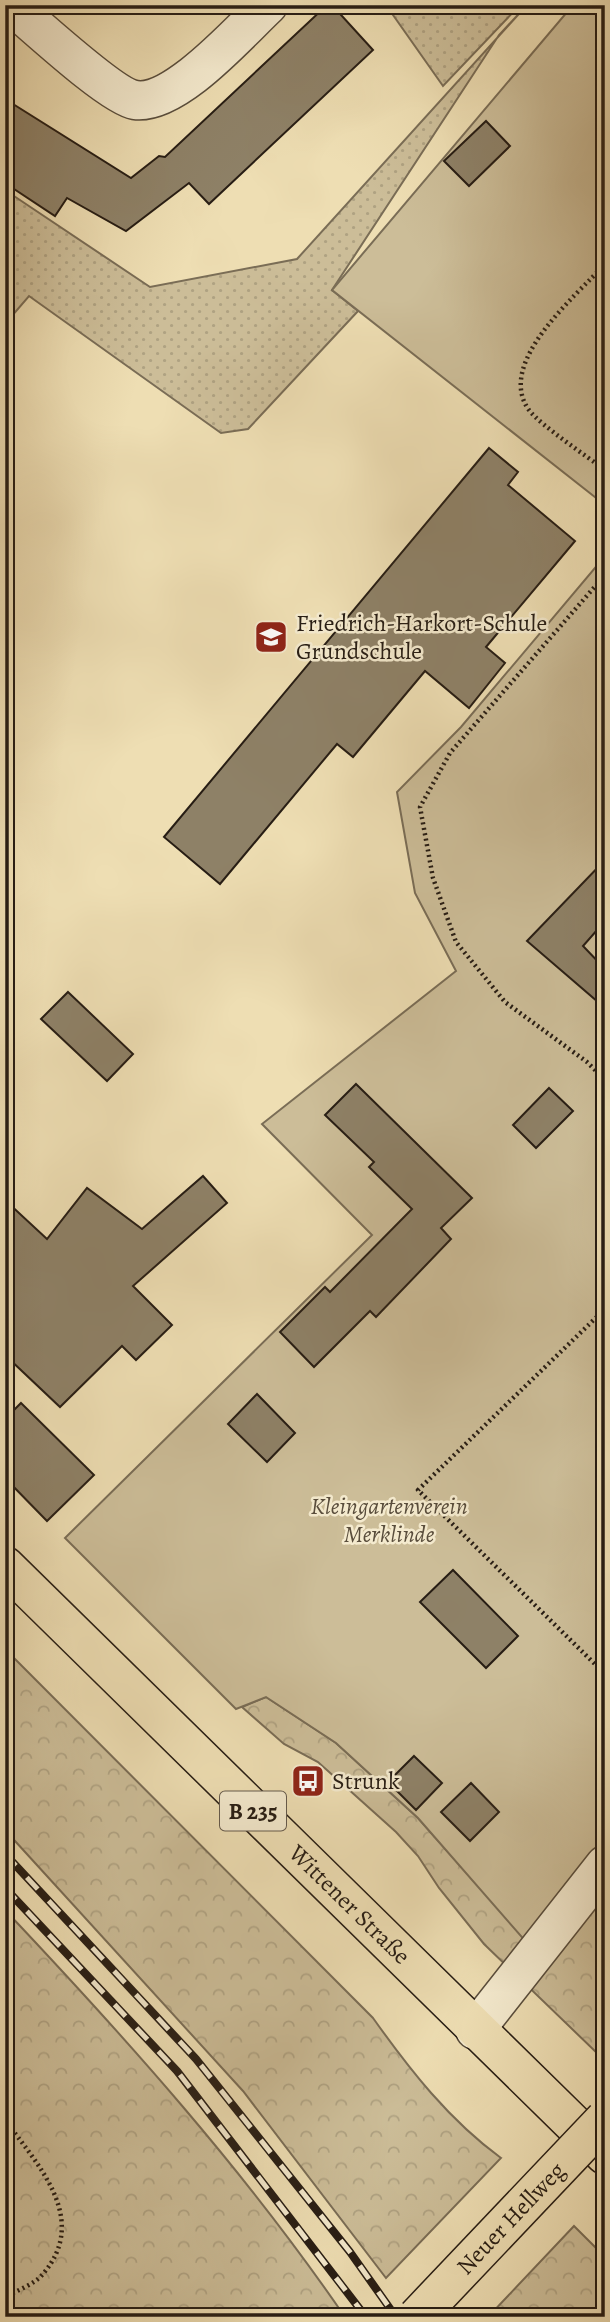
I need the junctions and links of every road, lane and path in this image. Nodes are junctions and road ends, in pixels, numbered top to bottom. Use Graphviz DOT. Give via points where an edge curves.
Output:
graph roads {
  1 [pos="11,5"];
  2 [pos="268,5"];
  3 [pos="605,264"];
  4 [pos="605,470"];
  5 [pos="605,575"];
  6 [pos="605,1080"];
  7 [pos="605,1310"];
  8 [pos="5,1566"];
  9 [pos="605,1674"];
  10 [pos="605,1866"];
  11 [pos="475,2029"];
  12 [pos="605,2119"];
  13 [pos="5,2120"];
  14 [pos="605,2155"];
  15 [pos="5,2297"];
  16 [pos="417,2317"];
  1 -- 2 [label="street" via="66,39 110,87 135,100 188,81"];
  3 -- 4 [label="path" via="535,342 521,371 520,390 529,411"];
  5 -- 6 [label="path" via="450,753 420,807 433,878 456,942 505,1002"];
  7 -- 9 [label="path" via="418,1490"];
  8 -- 11 [label="main road, Wittener Straße / B 235"];
  10 -- 11 [label="street"];
  11 -- 14 [label="main road, Wittener Straße / B 235"];
  12 -- 16 [label="main road, Neuer Hellweg, bridge"];
  13 -- 15 [label="path" via="53,2187 62,2214 58,2246 42,2276"];
}
